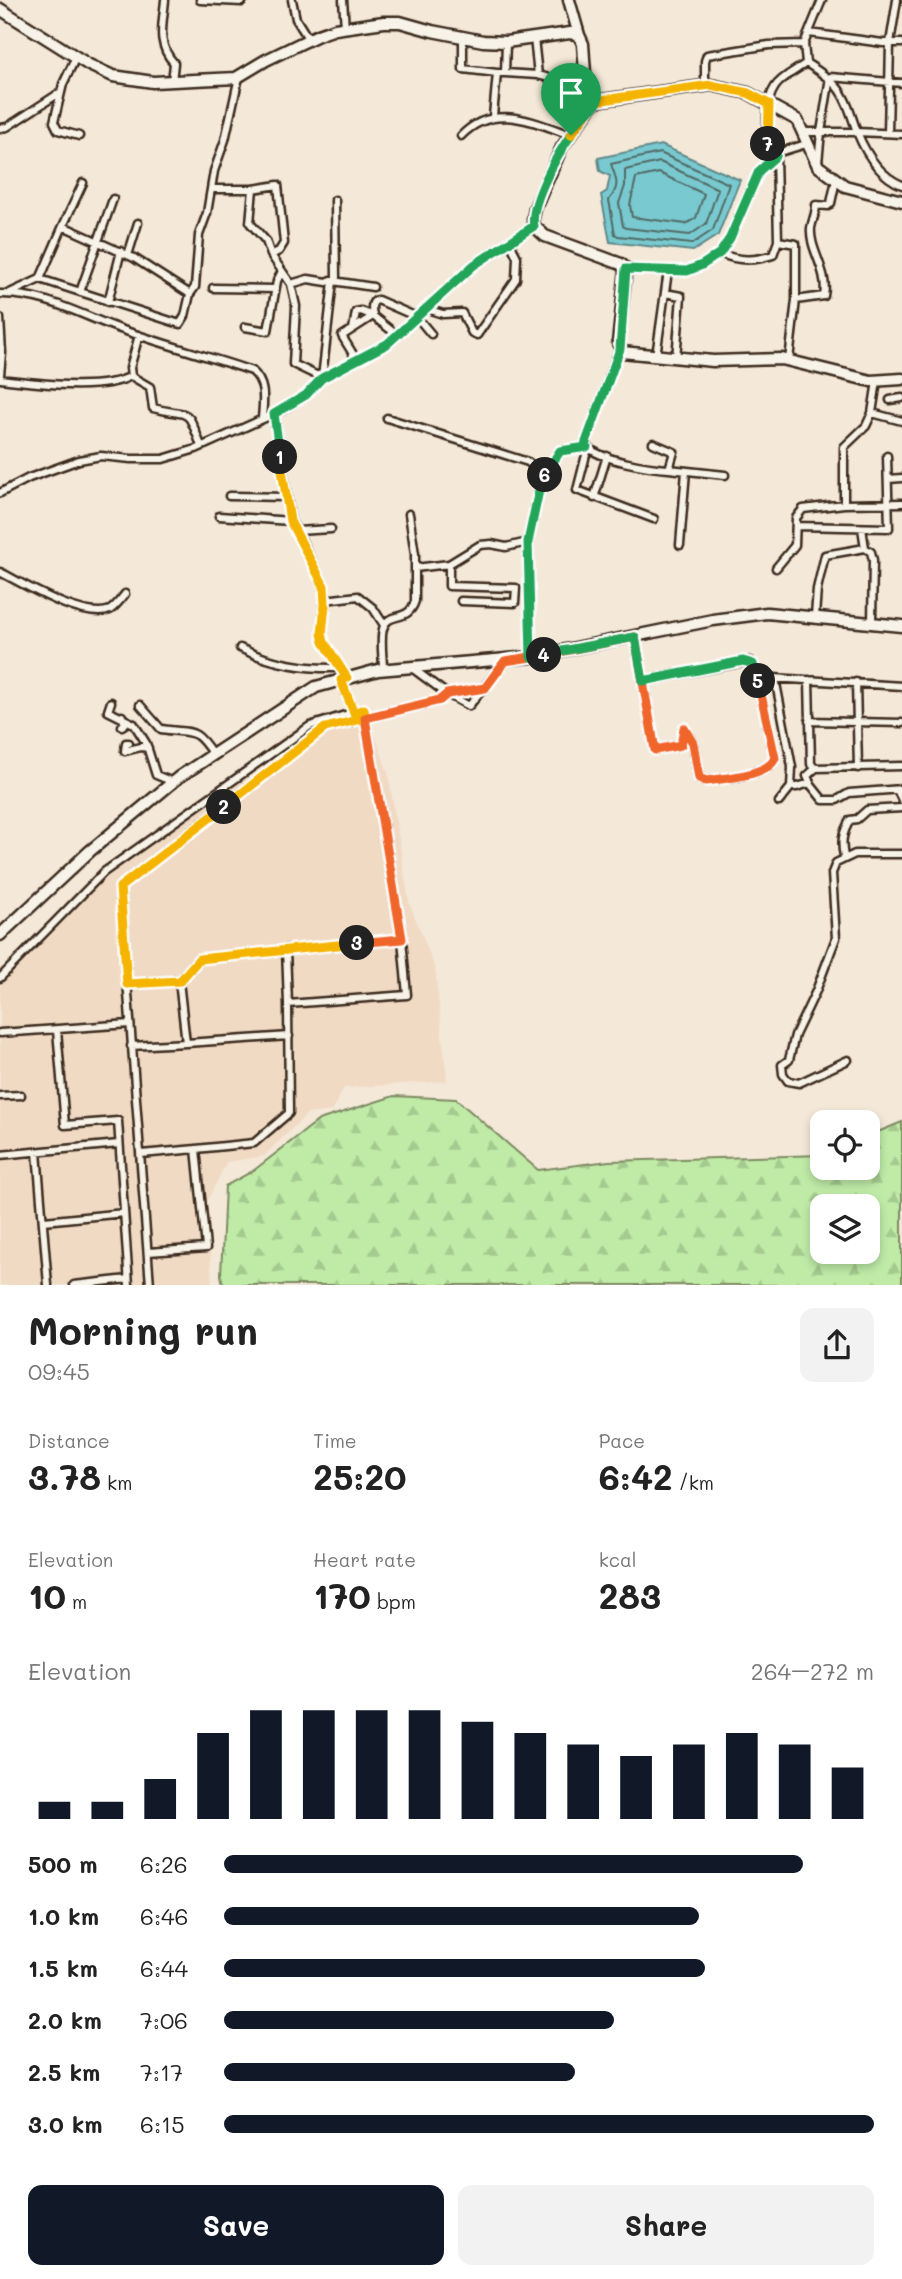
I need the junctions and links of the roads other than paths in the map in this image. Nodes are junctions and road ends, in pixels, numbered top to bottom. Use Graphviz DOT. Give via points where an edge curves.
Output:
graph roads {
  1 [pos="165,0"];
  2 [pos="201,0"];
  3 [pos="243,0"];
  4 [pos="292,0"];
  5 [pos="343,0"];
  6 [pos="569,0"];
  7 [pos="822,0"];
  8 [pos="897,0"];
  9 [pos="0,9"];
  10 [pos="345,27"];
  11 [pos="809,33"];
  12 [pos="579,36"];
  13 [pos="463,37"];
  14 [pos="534,37"];
  15 [pos="309,40"];
  16 [pos="506,42"];
  17 [pos="890,43"];
  18 [pos="902,43"];
  19 [pos="804,44"];
  20 [pos="76,57"];
  21 [pos="806,63"];
  22 [pos="501,73"];
  23 [pos="538,75"];
  24 [pos="239,77"];
  25 [pos="830,78"];
  26 [pos="173,82"];
  27 [pos="890,82"];
  28 [pos="902,83"];
  29 [pos="705,86"];
  30 [pos="586,88"];
  31 [pos="61,91"];
  32 [pos="595,101"];
  33 [pos="769,104"];
  34 [pos="493,116"];
  35 [pos="0,128"];
  36 [pos="802,132"];
  37 [pos="821,132"];
  38 [pos="857,132"];
  39 [pos="888,133"];
  40 [pos="902,134"];
  41 [pos="571,135"];
  42 [pos="79,136"];
  43 [pos="461,136"];
  44 [pos="806,144"];
  45 [pos="776,156"];
  46 [pos="818,166"];
  47 [pos="836,180"];
  48 [pos="83,183"];
  49 [pos="902,186"];
  50 [pos="211,189"];
  51 [pos="253,189"];
  52 [pos="113,199"];
  53 [pos="335,200"];
  54 [pos="902,201"];
  55 [pos="138,223"];
  56 [pos="63,226"];
  57 [pos="534,226"];
  58 [pos="98,241"];
  59 [pos="778,241"];
  60 [pos="510,243"];
  61 [pos="125,253"];
  62 [pos="720,253"];
  63 [pos="271,255"];
  64 [pos="626,269"];
  65 [pos="282,271"];
  66 [pos="668,271"];
  67 [pos="40,279"];
  68 [pos="333,281"];
  69 [pos="291,284"];
  70 [pos="373,287"];
  71 [pos="213,288"];
  72 [pos="275,289"];
  73 [pos="80,292"];
  74 [pos="665,293"];
  75 [pos="4,294"];
  76 [pos="190,295"];
  77 [pos="796,300"];
  78 [pos="108,302"];
  79 [pos="427,309"];
  80 [pos="373,316"];
  81 [pos="417,317"];
  82 [pos="0,318"];
  83 [pos="245,327"];
  84 [pos="353,329"];
  85 [pos="431,334"];
  86 [pos="139,335"];
  87 [pos="397,335"];
  88 [pos="620,349"];
  89 [pos="656,357"];
  90 [pos="356,359"];
  91 [pos="676,359"];
  92 [pos="789,360"];
  93 [pos="131,376"];
  94 [pos="0,377"];
  95 [pos="322,378"];
  96 [pos="902,379"];
  97 [pos="877,381"];
  98 [pos="902,398"];
  99 [pos="890,400"];
  100 [pos="872,413"];
  101 [pos="274,414"];
  102 [pos="387,418"];
  103 [pos="262,419"];
  104 [pos="902,421"];
  105 [pos="653,443"];
  106 [pos="201,446"];
  107 [pos="587,447"];
  108 [pos="607,456"];
  109 [pos="887,456"];
  110 [pos="669,469"];
  111 [pos="686,471"];
  112 [pos="725,475"];
  113 [pos="902,478"];
  114 [pos="888,479"];
  115 [pos="541,481"];
  116 [pos="0,493"];
  117 [pos="229,496"];
  118 [pos="286,497"];
  119 [pos="594,498"];
  120 [pos="889,503"];
  121 [pos="902,503"];
  122 [pos="844,504"];
  123 [pos="409,514"];
  124 [pos="219,516"];
  125 [pos="654,519"];
  126 [pos="290,521"];
  127 [pos="796,526"];
  128 [pos="862,528"];
  129 [pos="331,529"];
  130 [pos="297,531"];
  131 [pos="528,542"];
  132 [pos="680,545"];
  133 [pos="865,548"];
  134 [pos="449,564"];
  135 [pos="415,568"];
  136 [pos="776,568"];
  137 [pos="0,572"];
  138 [pos="516,588"];
  139 [pos="528,589"];
  140 [pos="125,594"];
  141 [pos="325,600"];
  142 [pos="461,601"];
  143 [pos="815,616"];
  144 [pos="872,622"];
  145 [pos="384,625"];
  146 [pos="902,626"];
  147 [pos="635,637"];
  148 [pos="240,648"];
  149 [pos="531,657"];
  150 [pos="505,661"];
  151 [pos="340,668"];
  152 [pos="412,668"];
  153 [pos="383,670"];
  154 [pos="757,677"];
  155 [pos="775,678"];
  156 [pos="344,679"];
  157 [pos="809,680"];
  158 [pos="643,681"];
  159 [pos="856,682"];
  160 [pos="902,686"];
  161 [pos="485,688"];
  162 [pos="447,694"];
  163 [pos="111,702"];
  164 [pos="141,705"];
  165 [pos="354,713"];
  166 [pos="122,716"];
  167 [pos="365,718"];
  168 [pos="809,721"];
  169 [pos="857,723"];
  170 [pos="902,723"];
  171 [pos="122,726"];
  172 [pos="129,743"];
  173 [pos="148,748"];
  174 [pos="213,755"];
  175 [pos="902,767"];
  176 [pos="816,768"];
  177 [pos="858,768"];
  178 [pos="173,782"];
  179 [pos="810,783"];
  180 [pos="791,786"];
  181 [pos="900,789"];
  182 [pos="902,800"];
  183 [pos="779,802"];
  184 [pos="902,808"];
  185 [pos="902,854"];
  186 [pos="845,857"];
  187 [pos="0,935"];
  188 [pos="402,939"];
  189 [pos="286,949"];
  190 [pos="0,978"];
  191 [pos="180,981"];
  192 [pos="127,984"];
  193 [pos="288,1004"];
  194 [pos="130,1024"];
  195 [pos="57,1030"];
  196 [pos="0,1033"];
  197 [pos="289,1036"];
  198 [pos="186,1043"];
  199 [pos="131,1046"];
  200 [pos="848,1060"];
  201 [pos="21,1095"];
  202 [pos="0,1096"];
  203 [pos="119,1144"];
  204 [pos="196,1149"];
  205 [pos="37,1152"];
  206 [pos="141,1154"];
  207 [pos="0,1155"];
  208 [pos="124,1213"];
  209 [pos="44,1221"];
  210 [pos="148,1252"];
  211 [pos="129,1282"];
  212 [pos="48,1285"];
  213 [pos="74,1285"];
  214 [pos="150,1285"];
  1 -- 26 [label="street" via="162,43 174,63"];
  2 -- 3 [label="street"];
  4 -- 15 [label="street" via="296,19"];
  5 -- 10 [label="street"];
  6 -- 12 [label="street"];
  7 -- 11 [label="street"];
  8 -- 17 [label="street"];
  9 -- 20 [label="street"];
  10 -- 13 [label="street" via="400,22"];
  10 -- 15 [label="street"];
  11 -- 17 [label="street"];
  11 -- 19 [label="street"];
  12 -- 14 [label="street"];
  12 -- 30 [label="street" via="585,52"];
  13 -- 16 [label="street"];
  13 -- 22 [label="street" via="463,69"];
  14 -- 16 [label="street"];
  14 -- 23 [label="street"];
  15 -- 24 [label="street"];
  16 -- 22 [label="street"];
  17 -- 18 [label="street"];
  17 -- 27 [label="street"];
  19 -- 21 [label="street"];
  19 -- 29 [label="street" via="707,55"];
  20 -- 26 [label="street" via="113,76"];
  20 -- 31 [label="street"];
  21 -- 25 [label="street"];
  21 -- 33 [label="street" via="775,87"];
  22 -- 23 [label="street"];
  22 -- 34 [label="street"];
  23 -- 30 [label="street"];
  24 -- 26 [label="street"];
  24 -- 50 [label="street"];
  25 -- 27 [label="street"];
  25 -- 37 [label="street"];
  25 -- 38 [label="street" via="846,98"];
  27 -- 28 [label="street"];
  27 -- 39 [label="street"];
  29 -- 32 [label="street"];
  29 -- 33 [label="street" via="748,93"];
  30 -- 32 [label="street"];
  31 -- 35 [label="street"];
  31 -- 42 [label="street" via="55,127"];
  32 -- 41 [label="street"];
  33 -- 36 [label="street" via="797,120"];
  33 -- 45 [label="street" via="768,147"];
  34 -- 41 [label="street" via="522,118"];
  34 -- 43 [label="street" via="470,126"];
  36 -- 37 [label="street"];
  36 -- 44 [label="street"];
  37 -- 38 [label="street"];
  37 -- 46 [label="street"];
  38 -- 39 [label="street"];
  38 -- 49 [label="street" via="884,175"];
  39 -- 40 [label="street"];
  41 -- 57 [label="street" via="535,208"];
  44 -- 45 [label="street"];
  44 -- 46 [label="street"];
  45 -- 59 [label="street"];
  45 -- 62 [label="street" via="759,171"];
  46 -- 47 [label="street"];
  47 -- 54 [label="street"];
  47 -- 77 [label="street" via="831,203 817,205 811,227 824,273 824,296"];
  48 -- 56 [label="street"];
  50 -- 51 [label="street"];
  50 -- 76 [label="street"];
  51 -- 63 [label="street" via="250,223 266,241"];
  51 -- 63 [label="street" via="278,185 284,243"];
  52 -- 58 [label="street"];
  53 -- 68 [label="street" via="337,271"];
  55 -- 61 [label="street"];
  56 -- 58 [label="street"];
  56 -- 67 [label="street"];
  57 -- 60 [label="street"];
  57 -- 64 [label="street" via="545,236"];
  58 -- 61 [label="street"];
  58 -- 73 [label="street"];
  59 -- 62 [label="street" via="773,255 766,257 737,260"];
  59 -- 77 [label="street" via="796,244"];
  60 -- 79 [label="street" via="474,265"];
  60 -- 79 [label="street" via="516,257 516,279 477,335 462,313"];
  61 -- 76 [label="street"];
  61 -- 78 [label="street"];
  62 -- 66 [label="street" via="687,271"];
  63 -- 65 [label="street"];
  64 -- 66 [label="street"];
  64 -- 88 [label="street"];
  65 -- 69 [label="street"];
  65 -- 72 [label="street"];
  66 -- 74 [label="street"];
  67 -- 73 [label="street"];
  67 -- 75 [label="street"];
  68 -- 69 [label="street" via="308,279"];
  68 -- 70 [label="street"];
  68 -- 95 [label="street"];
  69 -- 95 [label="street" via="296,306 293,365"];
  71 -- 72 [label="street"];
  72 -- 83 [label="street" via="268,331"];
  73 -- 78 [label="street"];
  74 -- 89 [label="street"];
  74 -- 91 [label="street" via="681,296"];
  75 -- 86 [label="street" via="60,304"];
  76 -- 78 [label="street" via="180,324"];
  77 -- 92 [label="street"];
  79 -- 81 [label="street"];
  80 -- 81 [label="street" via="373,303 378,300"];
  80 -- 84 [label="street"];
  80 -- 84 [label="street" via="356,313"];
  80 -- 87 [label="street"];
  81 -- 85 [label="street"];
  81 -- 87 [label="street"];
  82 -- 94 [label="street"];
  84 -- 90 [label="street" via="342,336"];
  86 -- 93 [label="street"];
  86 -- 103 [label="street" via="252,371 263,390"];
  87 -- 90 [label="street" via="375,352"];
  88 -- 89 [label="street"];
  88 -- 107 [label="street"];
  89 -- 91 [label="street"];
  90 -- 95 [label="street"];
  91 -- 92 [label="street"];
  92 -- 97 [label="street"];
  93 -- 94 [label="street" via="122,381 77,384 26,383"];
  93 -- 106 [label="street" via="150,387 153,408 182,412 192,419"];
  95 -- 101 [label="street" via="306,395"];
  96 -- 97 [label="street"];
  97 -- 100 [label="street"];
  98 -- 99 [label="street"];
  100 -- 104 [label="street"];
  100 -- 122 [label="street" via="866,426 844,447"];
  101 -- 103 [label="street"];
  101 -- 118 [label="street"];
  102 -- 115 [label="street" via="528,463"];
  103 -- 106 [label="street"];
  105 -- 110 [label="street" via="674,452"];
  106 -- 116 [label="street" via="163,459 101,456 79,460"];
  107 -- 108 [label="street"];
  107 -- 115 [label="street" via="560,451"];
  107 -- 119 [label="street" via="577,491"];
  108 -- 110 [label="street"];
  108 -- 119 [label="street"];
  109 -- 114 [label="street"];
  110 -- 111 [label="street"];
  111 -- 112 [label="street"];
  111 -- 132 [label="street"];
  113 -- 114 [label="street"];
  114 -- 120 [label="street"];
  115 -- 131 [label="street"];
  117 -- 118 [label="street"];
  118 -- 126 [label="street"];
  119 -- 125 [label="street"];
  120 -- 121 [label="street"];
  120 -- 122 [label="street"];
  120 -- 128 [label="street" via="889,528"];
  122 -- 127 [label="street" via="807,507 796,518"];
  123 -- 135 [label="street"];
  124 -- 126 [label="street"];
  126 -- 130 [label="street"];
  127 -- 128 [label="street"];
  127 -- 136 [label="street" via="795,545"];
  128 -- 133 [label="street"];
  129 -- 130 [label="street"];
  130 -- 141 [label="street" via="324,586"];
  131 -- 134 [label="street" via="506,547 480,545"];
  131 -- 139 [label="street"];
  133 -- 143 [label="street" via="825,555"];
  133 -- 144 [label="street" via="873,560"];
  134 -- 135 [label="street"];
  134 -- 138 [label="street" via="449,586"];
  135 -- 145 [label="street" via="413,607"];
  137 -- 140 [label="street" via="71,606 95,611 108,611"];
  138 -- 139 [label="street"];
  138 -- 142 [label="street" via="515,603"];
  139 -- 149 [label="street"];
  141 -- 145 [label="street" via="358,596"];
  141 -- 151 [label="street" via="322,634"];
  143 -- 144 [label="street"];
  143 -- 147 [label="street" via="766,613"];
  144 -- 146 [label="street"];
  145 -- 153 [label="street"];
  147 -- 149 [label="street"];
  147 -- 158 [label="street"];
  148 -- 151 [label="street" via="292,666"];
  149 -- 150 [label="street"];
  150 -- 152 [label="street"];
  150 -- 161 [label="street"];
  151 -- 156 [label="street"];
  152 -- 153 [label="street"];
  152 -- 162 [label="street"];
  153 -- 156 [label="street"];
  154 -- 155 [label="street"];
  154 -- 158 [label="street" via="753,664 743,661"];
  154 -- 158 [label="street" via="773,764 706,781 699,778 693,743 684,728 681,745 655,750"];
  155 -- 157 [label="street"];
  155 -- 180 [label="street" via="792,767"];
  156 -- 165 [label="street"];
  156 -- 174 [label="street" via="316,687"];
  157 -- 159 [label="street"];
  157 -- 168 [label="street"];
  159 -- 160 [label="street"];
  159 -- 169 [label="street"];
  161 -- 162 [label="street"];
  161 -- 162 [label="street" via="469,706"];
  162 -- 167 [label="street" via="440,700"];
  163 -- 166 [label="street" via="108,711"];
  164 -- 174 [label="street" via="161,729 192,731"];
  165 -- 167 [label="street" via="364,709"];
  165 -- 190 [label="street" via="310,726 104,872"];
  166 -- 171 [label="street"];
  166 -- 173 [label="street" via="134,724"];
  167 -- 188 [label="street"];
  167 -- 192 [label="street" via="325,728 120,887"];
  168 -- 169 [label="street"];
  168 -- 176 [label="street" via="811,764"];
  169 -- 170 [label="street"];
  169 -- 177 [label="street"];
  172 -- 173 [label="street" via="125,751"];
  173 -- 178 [label="street" via="156,775"];
  174 -- 178 [label="street"];
  175 -- 177 [label="street"];
  176 -- 177 [label="street"];
  176 -- 179 [label="street" via="807,776"];
  178 -- 187 [label="street"];
  179 -- 180 [label="street"];
  179 -- 181 [label="street" via="829,801 849,793"];
  180 -- 183 [label="street"];
  181 -- 182 [label="street"];
  184 -- 186 [label="street" via="867,810 850,820 841,843"];
  185 -- 186 [label="street"];
  186 -- 200 [label="street" via="832,873 835,937 830,957 795,1035 789,1060 782,1065 783,1074 788,1081 799,1083"];
  188 -- 189 [label="street"];
  188 -- 193 [label="street" via="407,995"];
  189 -- 191 [label="street" via="199,959"];
  189 -- 193 [label="street"];
  191 -- 192 [label="street"];
  191 -- 198 [label="street"];
  192 -- 194 [label="street"];
  193 -- 197 [label="street"];
  194 -- 195 [label="street"];
  194 -- 199 [label="street"];
  195 -- 196 [label="street"];
  195 -- 203 [label="street" via="65,1125 118,1121"];
  197 -- 198 [label="street"];
  197 -- 204 [label="street" via="289,1113 254,1143"];
  198 -- 199 [label="street"];
  199 -- 206 [label="street"];
  201 -- 202 [label="street"];
  203 -- 205 [label="street"];
  203 -- 208 [label="street"];
  204 -- 206 [label="street"];
  204 -- 210 [label="street" via="206,1248"];
  205 -- 207 [label="street"];
  205 -- 209 [label="street"];
  206 -- 210 [label="street"];
  208 -- 209 [label="street"];
  208 -- 211 [label="street"];
  209 -- 212 [label="street"];
  210 -- 214 [label="street"];
  211 -- 213 [label="street"];
}
